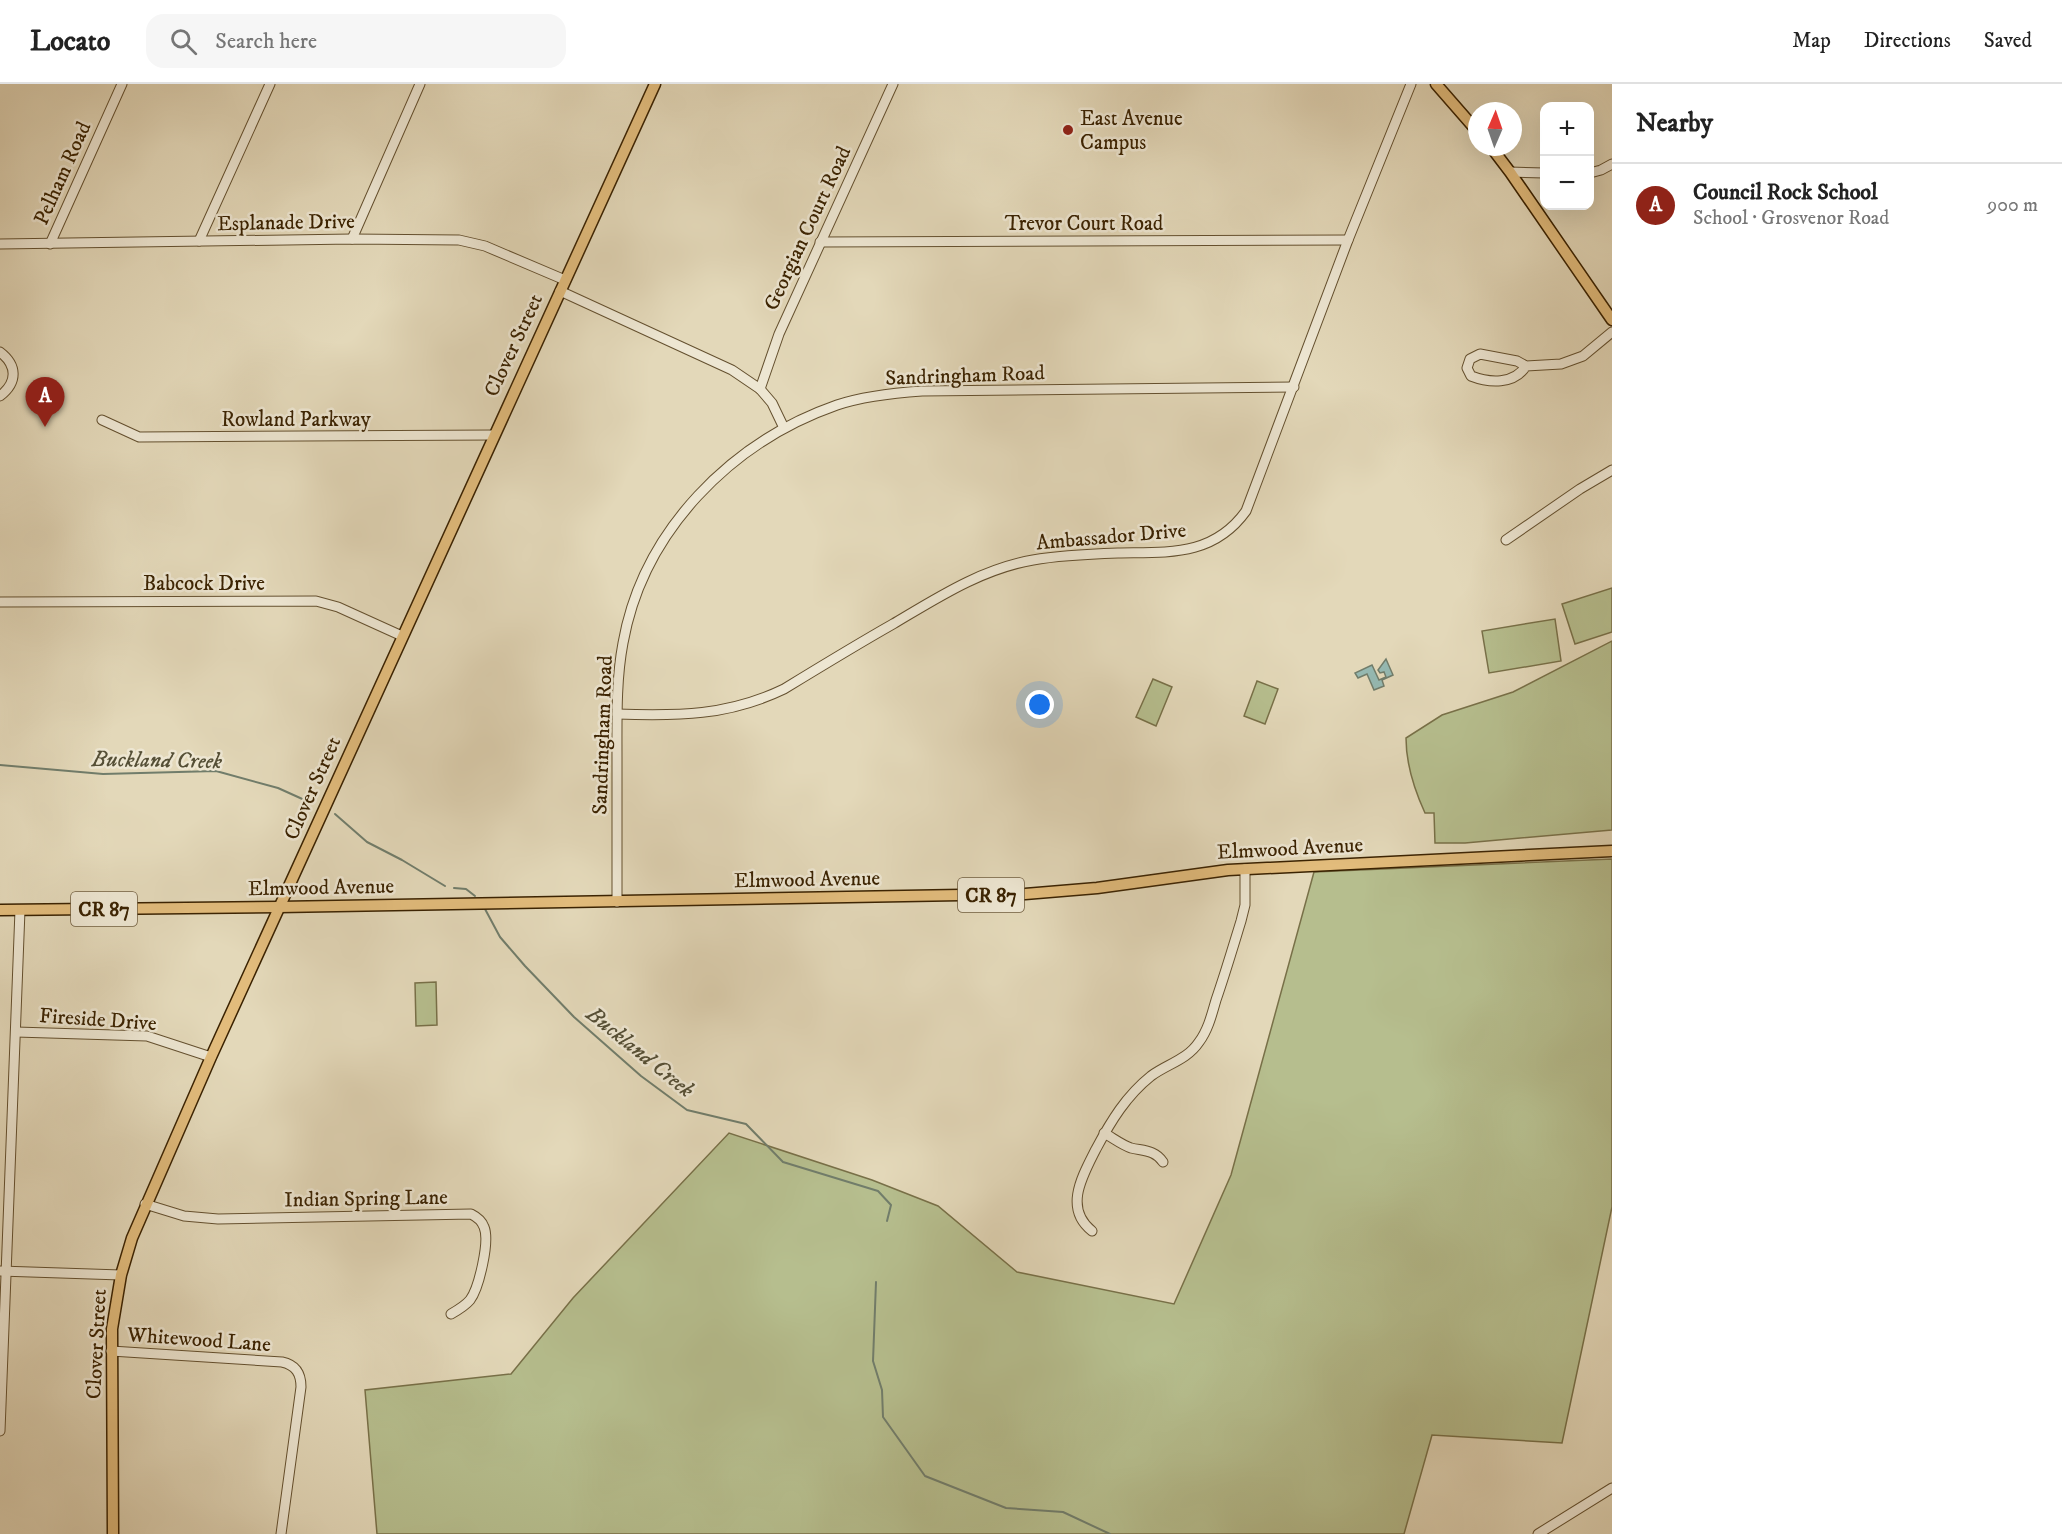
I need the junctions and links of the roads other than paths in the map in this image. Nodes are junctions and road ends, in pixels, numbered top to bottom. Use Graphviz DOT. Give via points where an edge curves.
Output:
graph roads {
  1 [pos="122,84"];
  2 [pos="270,84"];
  3 [pos="420,84"];
  4 [pos="655,84"];
  5 [pos="893,84"];
  6 [pos="1411,84"];
  7 [pos="1436,84"];
  8 [pos="1468,121"];
  9 [pos="1498,156"];
  10 [pos="1612,164"];
  11 [pos="1510,172"];
  12 [pos="1540,172"];
  13 [pos="1594,172"];
  14 [pos="352,240"];
  15 [pos="1348,240"];
  16 [pos="199,241"];
  17 [pos="820,242"];
  18 [pos="0,244"];
  19 [pos="50,244"];
  20 [pos="564,280"];
  21 [pos="560,291"];
  22 [pos="1612,320"];
  23 [pos="1612,332"];
  24 [pos="0,352"];
  25 [pos="1526,366"];
  26 [pos="1294,387"];
  27 [pos="760,389"];
  28 [pos="0,396"];
  29 [pos="102,420"];
  30 [pos="784,428"];
  31 [pos="493,435"];
  32 [pos="1611,472"];
  33 [pos="1506,540"];
  34 [pos="0,602"];
  35 [pos="402,636"];
  36 [pos="617,714"];
  37 [pos="1612,851"];
  38 [pos="1245,869"];
  39 [pos="617,902"];
  40 [pos="279,908"];
  41 [pos="0,910"];
  42 [pos="20,910"];
  43 [pos="16,1032"];
  44 [pos="211,1057"];
  45 [pos="1104,1133"];
  46 [pos="1162,1162"];
  47 [pos="145,1204"];
  48 [pos="1092,1231"];
  49 [pos="4,1271"];
  50 [pos="121,1275"];
  51 [pos="451,1314"];
  52 [pos="111,1352"];
  53 [pos="0,1431"];
  54 [pos="1612,1488"];
  55 [pos="113,1534"];
  56 [pos="281,1534"];
  57 [pos="1538,1534"];
  1 -- 19 [label="street, Pelham Road"];
  2 -- 16 [label="street"];
  3 -- 14 [label="street"];
  4 -- 20 [label="main road, Clover Street"];
  5 -- 17 [label="street, Georgian Court Road"];
  6 -- 15 [label="street, Ambassador Drive"];
  7 -- 8 [label="main road"];
  9 -- 11 [label="main road"];
  10 -- 13 [label="street"];
  11 -- 12 [label="street"];
  11 -- 22 [label="main road"];
  14 -- 16 [label="street, Esplanade Drive"];
  14 -- 20 [label="street, Esplanade Drive" via="459,240 485,246"];
  15 -- 17 [label="street, Trevor Court Road"];
  15 -- 26 [label="street, Ambassador Drive"];
  16 -- 19 [label="street, Esplanade Drive"];
  17 -- 27 [label="street, Georgian Court Road" via="779,334"];
  18 -- 19 [label="street, Esplanade Drive"];
  20 -- 21 [label="main road, Clover Street"];
  21 -- 27 [label="street" via="723,366"];
  21 -- 31 [label="main road, Clover Street"];
  23 -- 25 [label="street" via="1577,359"];
  24 -- 28 [label="street" via="9,359 14,372 11,384"];
  25 -- 25 [label="street" via="1480,354 1470,359 1467,368 1471,376 1495,382 1509,379"];
  26 -- 30 [label="street, Sandringham Road" via="922,391 849,402"];
  26 -- 36 [label="street, Ambassador Drive" via="1246,511 1233,527 1208,542 1171,553 1077,554 1015,564 952,588 784,689 755,702 687,715"];
  27 -- 30 [label="street"];
  29 -- 31 [label="street, Rowland Parkway" via="139,437"];
  30 -- 36 [label="street, Sandringham Road" via="748,450 714,478 658,549 638,589 626,627"];
  31 -- 35 [label="main road, Clover Street"];
  32 -- 33 [label="street"];
  34 -- 35 [label="street, Babcock Drive" via="316,602 338,607"];
  35 -- 40 [label="main road, Clover Street"];
  36 -- 39 [label="street, Sandringham Road"];
  37 -- 38 [label="main road, Elmwood Avenue / CR 87"];
  38 -- 39 [label="main road, Elmwood Avenue / CR 87" via="1025,894"];
  38 -- 45 [label="street" via="1243,913 1201,1040 1181,1060 1137,1089"];
  39 -- 40 [label="main road, Elmwood Avenue / CR 87"];
  40 -- 42 [label="main road, Elmwood Avenue / CR 87"];
  40 -- 44 [label="main road, Clover Street"];
  41 -- 42 [label="main road, Elmwood Avenue / CR 87"];
  42 -- 43 [label="street"];
  43 -- 44 [label="street, Fireside Drive" via="147,1036"];
  43 -- 49 [label="street"];
  44 -- 47 [label="main road, Clover Street"];
  45 -- 46 [label="street" via="1131,1148 1150,1151"];
  45 -- 48 [label="street" via="1077,1192 1080,1215"];
  47 -- 50 [label="main road, Clover Street"];
  47 -- 51 [label="street, Indian Spring Lane" via="184,1216 218,1220 471,1214 484,1226 485,1248 474,1294"];
  49 -- 50 [label="street"];
  49 -- 53 [label="street"];
  50 -- 52 [label="main road, Clover Street"];
  52 -- 55 [label="main road, Clover Street"];
  52 -- 56 [label="street, Whitewood Lane" via="282,1362 296,1370 301,1387"];
  54 -- 57 [label="street"];
}
